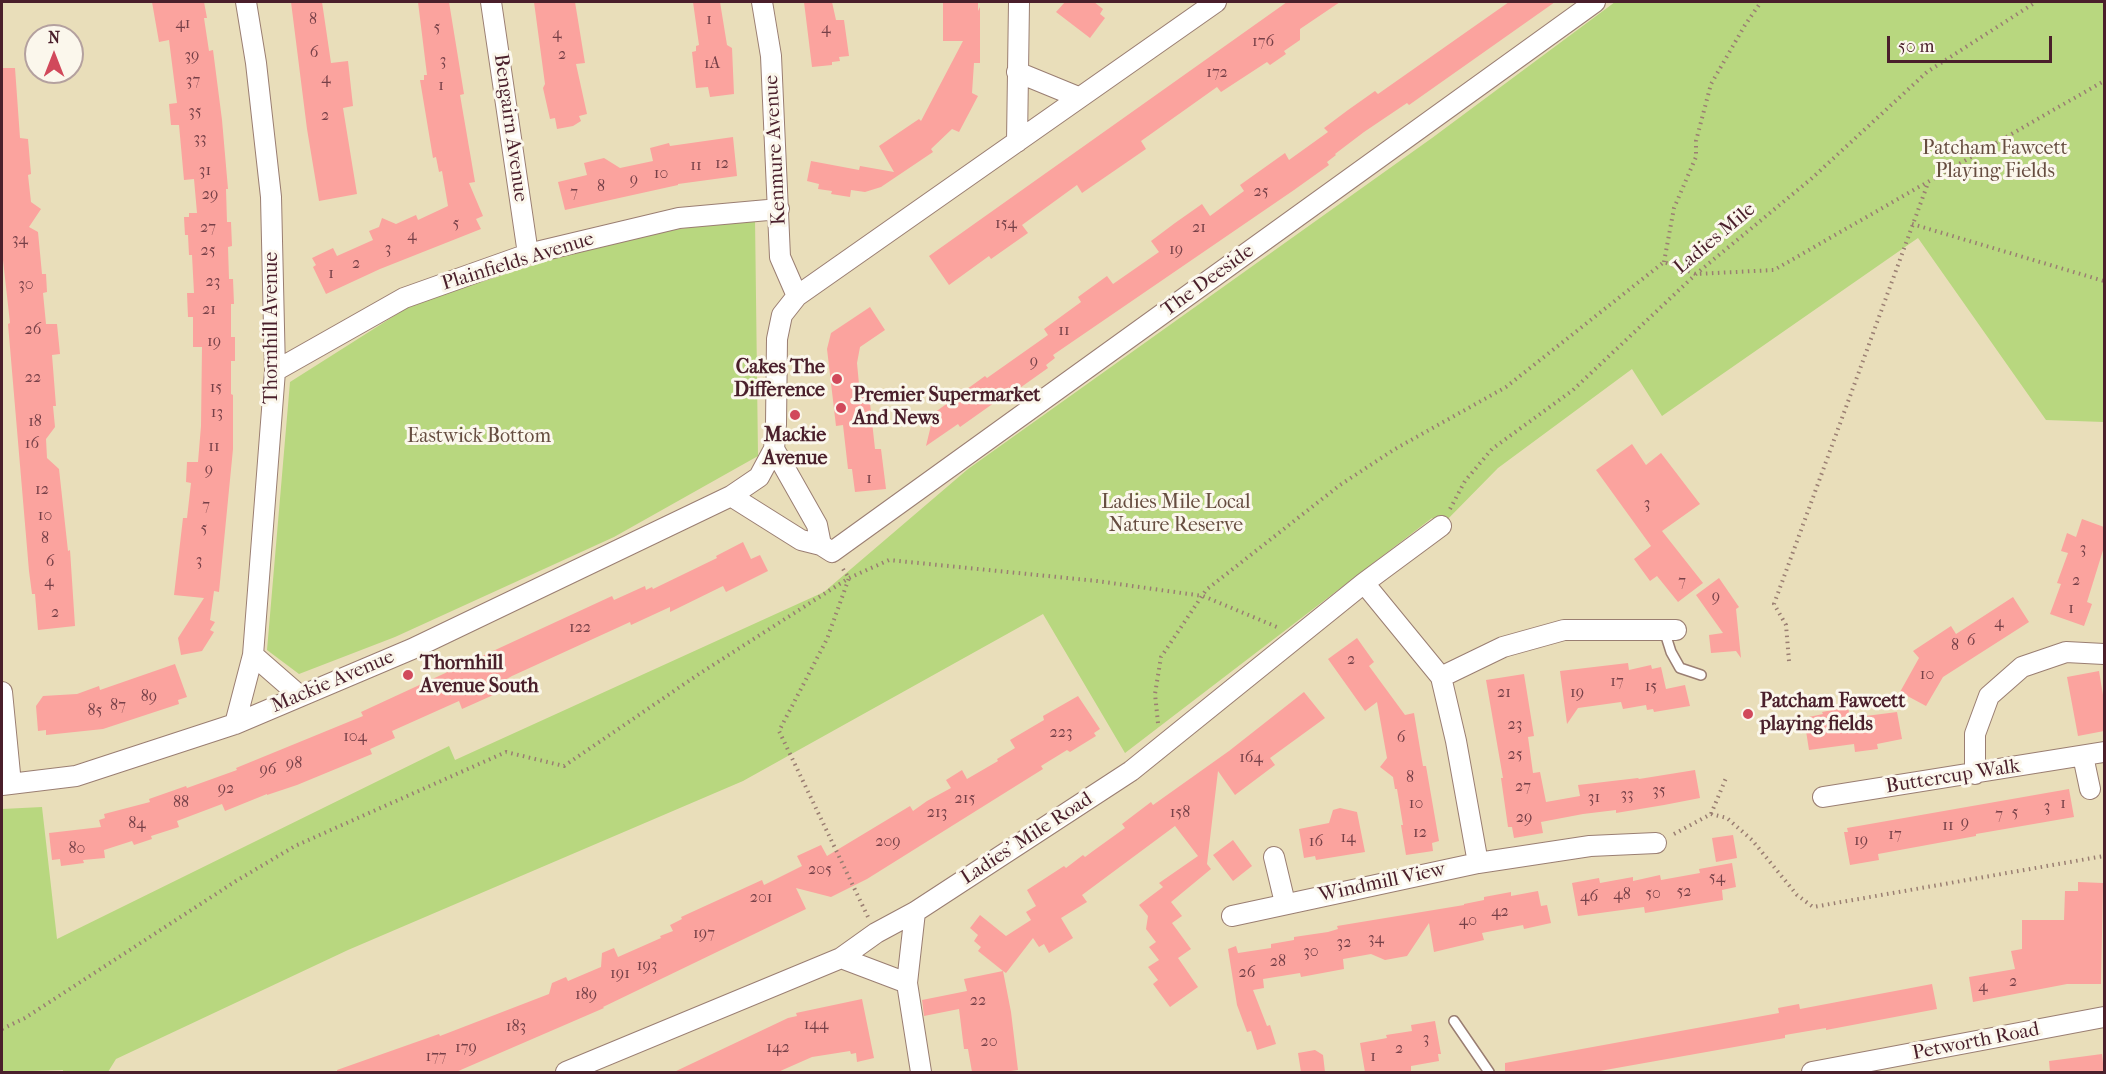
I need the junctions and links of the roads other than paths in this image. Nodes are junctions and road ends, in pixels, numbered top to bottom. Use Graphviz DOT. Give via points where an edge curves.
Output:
graph roads {
  1 [pos="246,2"];
  2 [pos="491,2"];
  3 [pos="762,2"];
  4 [pos="1018,2"];
  5 [pos="1216,2"];
  6 [pos="1595,2"];
  7 [pos="1017,72"];
  8 [pos="1078,97"];
  9 [pos="1017,142"];
  10 [pos="779,209"];
  11 [pos="528,254"];
  12 [pos="797,296"];
  13 [pos="275,371"];
  14 [pos="774,449"];
  15 [pos="731,495"];
  16 [pos="1441,526"];
  17 [pos="821,544"];
  18 [pos="1364,583"];
  19 [pos="1670,630"];
  20 [pos="2104,654"];
  21 [pos="253,655"];
  22 [pos="1701,675"];
  23 [pos="1441,677"];
  24 [pos="2,692"];
  25 [pos="300,696"];
  26 [pos="235,724"];
  27 [pos="2104,752"];
  28 [pos="2083,756"];
  29 [pos="1975,774"];
  30 [pos="6,784"];
  31 [pos="2090,789"];
  32 [pos="1823,797"];
  33 [pos="1656,843"];
  34 [pos="1274,857"];
  35 [pos="1478,863"];
  36 [pos="1285,903"];
  37 [pos="915,912"];
  38 [pos="1232,916"];
  39 [pos="841,958"];
  40 [pos="907,983"];
  41 [pos="2104,1017"];
  42 [pos="1454,1021"];
  43 [pos="566,1072"];
  44 [pos="921,1072"];
  45 [pos="1489,1072"];
  46 [pos="1812,1072"];
  1 -- 13 [label="street, Thornhill Avenue" via="271,197"];
  2 -- 11 [label="street, Bengairn Avenue"];
  3 -- 10 [label="street, Kenmure Avenue" via="771,56"];
  4 -- 7 [label="street"];
  5 -- 8 [label="street, Mackie Avenue"];
  6 -- 17 [label="street, The Deeside" via="832,552"];
  7 -- 8 [label="street"];
  7 -- 9 [label="street"];
  8 -- 9 [label="street, Mackie Avenue"];
  9 -- 12 [label="street, Mackie Avenue"];
  10 -- 11 [label="street, Plainfields Avenue" via="679,218"];
  10 -- 12 [label="street, Kenmure Avenue" via="780,257"];
  11 -- 13 [label="street, Plainfields Avenue" via="404,298"];
  12 -- 14 [label="street, Mackie Avenue" via="782,315 777,339"];
  13 -- 21 [label="street, Thornhill Avenue"];
  14 -- 15 [label="street, Mackie Avenue" via="759,477"];
  14 -- 17 [label="street" via="817,525"];
  15 -- 17 [label="street, The Deeside" via="801,540"];
  15 -- 25 [label="street, Mackie Avenue" via="412,648"];
  16 -- 18 [label="street, Ladies' Mile Road"];
  18 -- 23 [label="street"];
  18 -- 37 [label="street, Ladies' Mile Road" via="1131,771"];
  19 -- 22 [label="lane" via="1671,652 1680,668"];
  19 -- 23 [label="street" via="1564,630 1503,647"];
  20 -- 29 [label="street" via="2066,652 2022,667 1989,696 1975,734"];
  21 -- 25 [label="street"];
  21 -- 26 [label="street, Thornhill Avenue"];
  23 -- 35 [label="street"];
  24 -- 30 [label="street"];
  25 -- 26 [label="street, Mackie Avenue"];
  26 -- 30 [label="street, Mackie Avenue" via="76,776"];
  27 -- 28 [label="street, Buttercup Walk"];
  28 -- 29 [label="street, Buttercup Walk"];
  28 -- 31 [label="street"];
  29 -- 32 [label="street, Buttercup Walk"];
  33 -- 35 [label="street, Windmill View" via="1590,846"];
  34 -- 36 [label="street"];
  35 -- 36 [label="street, Windmill View"];
  36 -- 38 [label="street, Windmill View"];
  37 -- 39 [label="street, Ladies' Mile Road"];
  37 -- 40 [label="street"];
  39 -- 40 [label="street"];
  39 -- 43 [label="street, Ladies' Mile Road"];
  40 -- 44 [label="street"];
  41 -- 46 [label="street, Petworth Road"];
  42 -- 45 [label="lane"];
}
